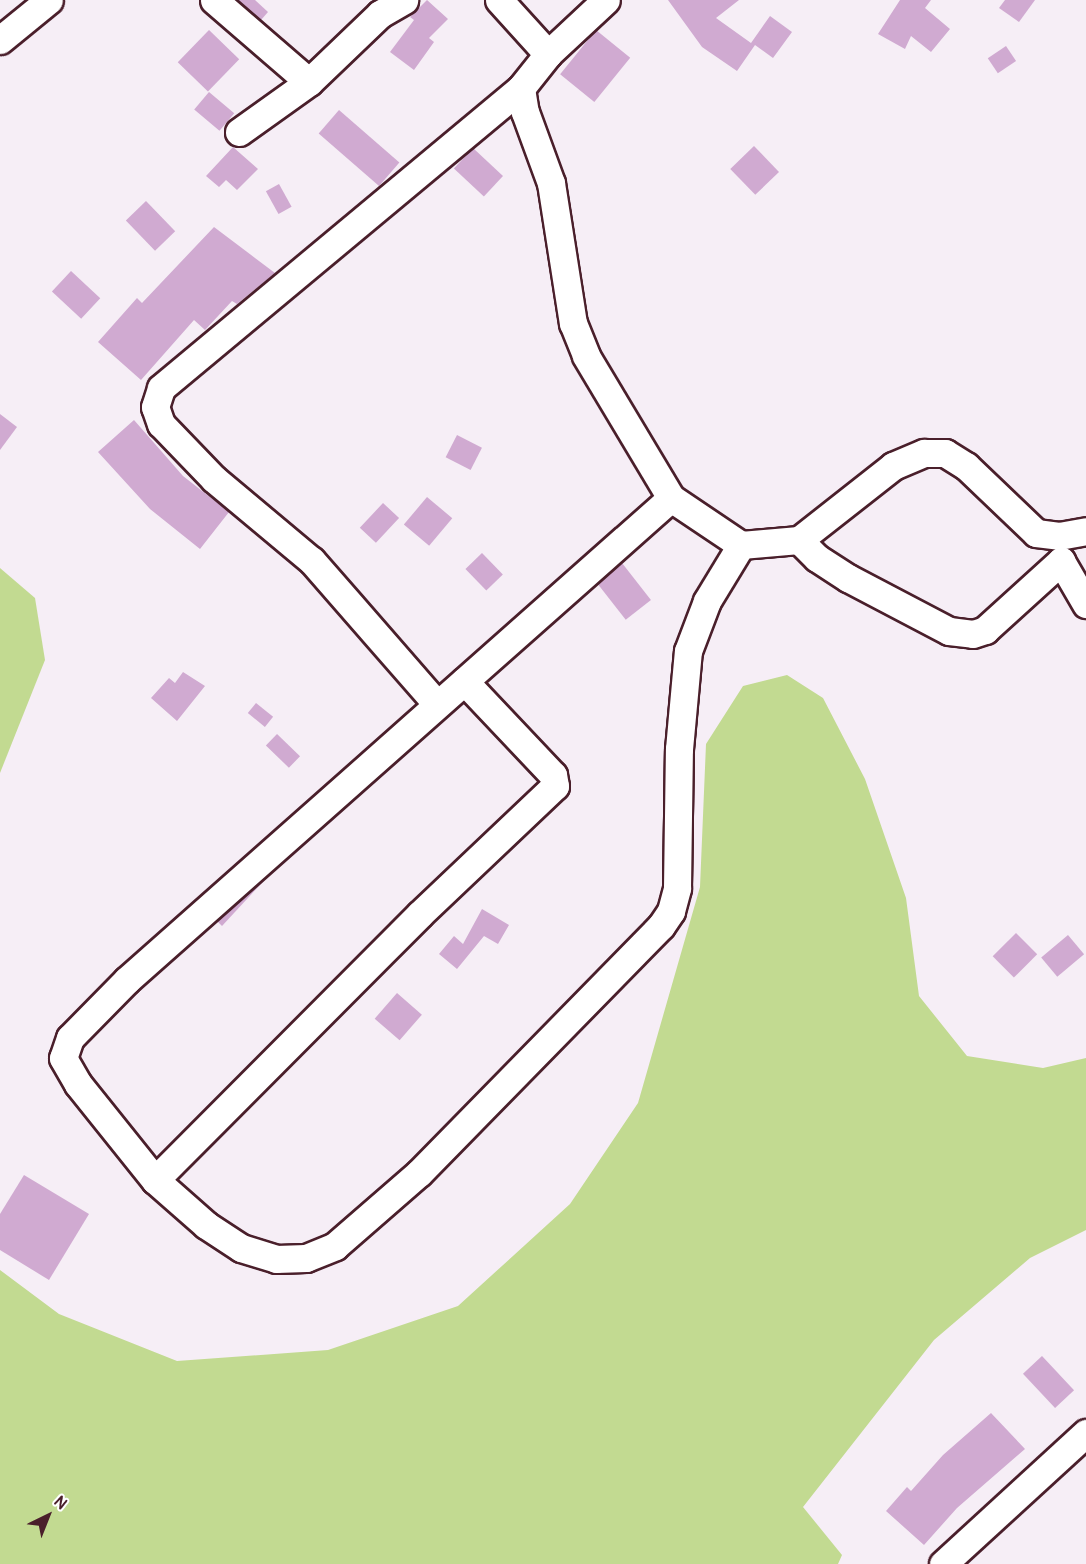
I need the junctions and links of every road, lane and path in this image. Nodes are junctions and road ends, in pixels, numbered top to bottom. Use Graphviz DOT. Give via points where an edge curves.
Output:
graph roads {
  1 [pos="50,0"];
  2 [pos="214,0"];
  3 [pos="404,0"];
  4 [pos="499,0"];
  5 [pos="606,0"];
  6 [pos="0,40"];
  7 [pos="548,54"];
  8 [pos="309,82"];
  9 [pos="521,88"];
  10 [pos="239,132"];
  11 [pos="671,498"];
  12 [pos="1086,532"];
  13 [pos="799,540"];
  14 [pos="741,545"];
  15 [pos="1061,561"];
  16 [pos="1086,604"];
  17 [pos="464,681"];
  18 [pos="436,703"];
  19 [pos="154,1180"];
  20 [pos="1086,1432"];
  21 [pos="943,1564"];
  1 -- 6 [label="street"];
  2 -- 8 [label="street"];
  3 -- 8 [label="street" via="380,14"];
  4 -- 7 [label="street"];
  5 -- 7 [label="street"];
  7 -- 9 [label="street"];
  8 -- 10 [label="street"];
  9 -- 11 [label="street" via="525,112 551,183 573,323 586,356"];
  9 -- 18 [label="street" via="161,388 155,407 161,424 214,479 312,561"];
  11 -- 14 [label="street"];
  11 -- 17 [label="street"];
  12 -- 13 [label="street" via="1059,536 1035,533 966,466 945,453 924,453 893,466"];
  12 -- 15 [label="street"];
  13 -- 14 [label="street"];
  13 -- 15 [label="street" via="817,558 848,578 961,634 985,630"];
  14 -- 19 [label="street" via="707,601 688,651 679,749 676,888 671,911 649,940 418,1173 335,1246 306,1258 286,1259 241,1248 175,1201"];
  15 -- 16 [label="street"];
  17 -- 18 [label="street"];
  17 -- 19 [label="street" via="553,775 555,786 420,914"];
  18 -- 19 [label="street" via="127,981 64,1047 63,1058 78,1084"];
  20 -- 21 [label="street"];
}
